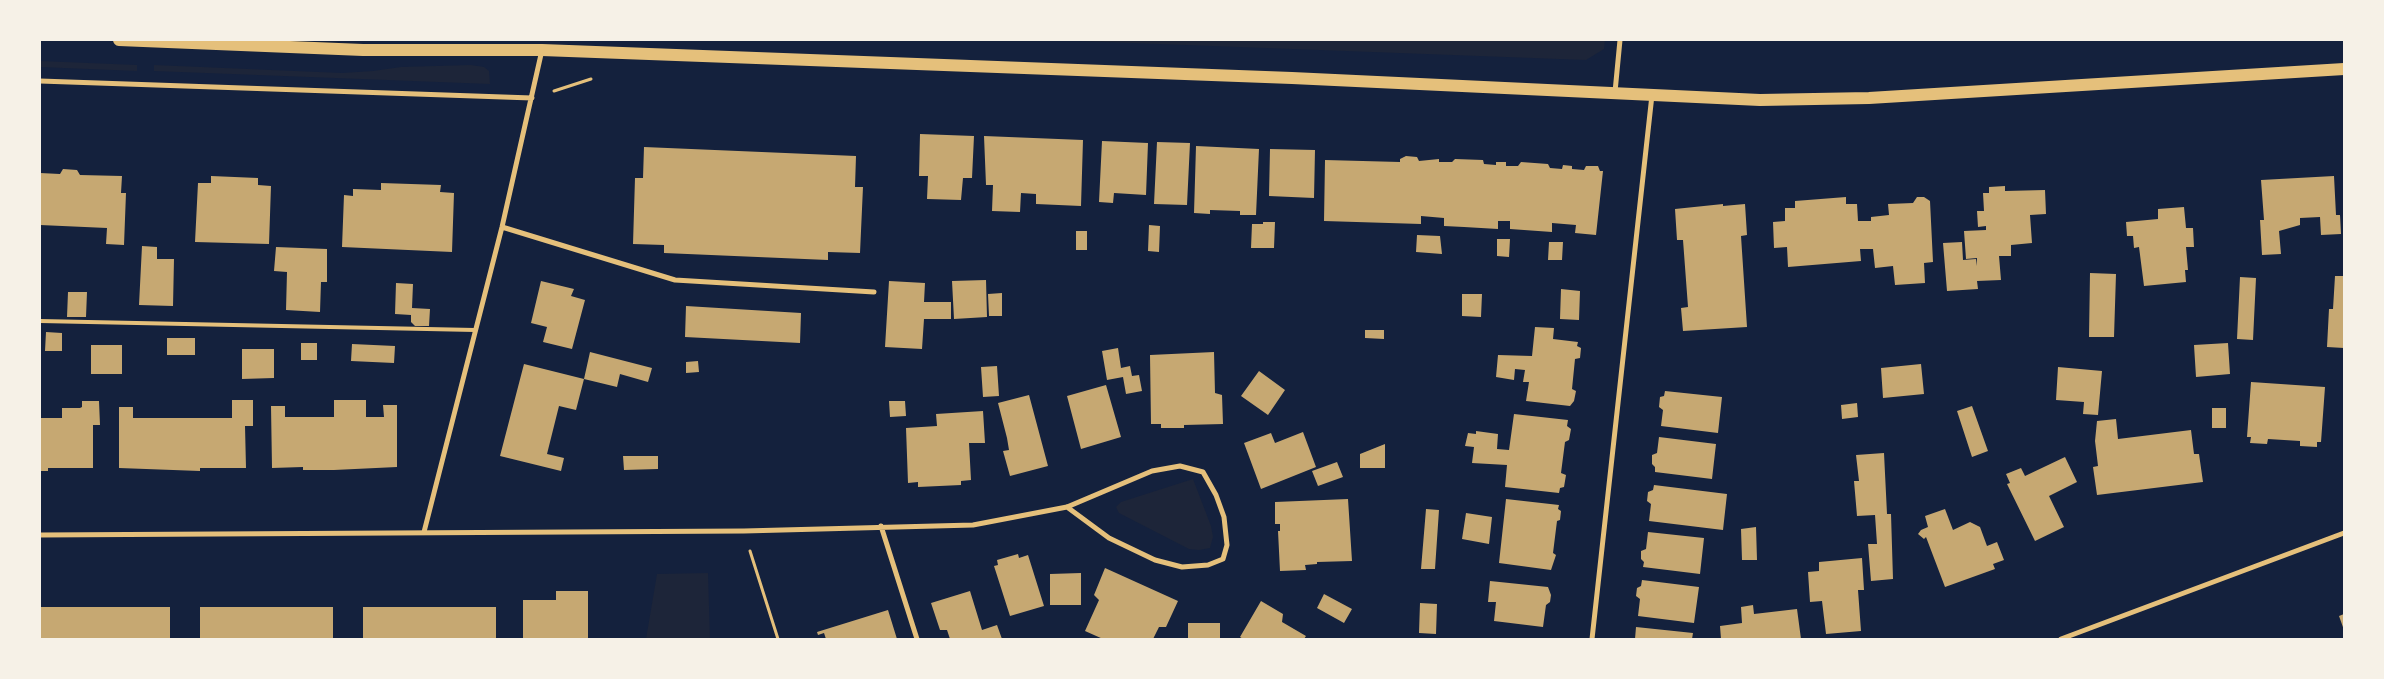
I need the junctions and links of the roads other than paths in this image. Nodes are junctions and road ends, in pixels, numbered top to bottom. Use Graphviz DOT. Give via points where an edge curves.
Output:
graph roads {
  1 [pos="119,40"];
  2 [pos="1620,40"];
  3 [pos="542,50"];
  4 [pos="2344,69"];
  5 [pos="40,81"];
  6 [pos="1615,92"];
  7 [pos="1652,94"];
  8 [pos="532,98"];
  9 [pos="502,226"];
  10 [pos="874,292"];
  11 [pos="40,321"];
  12 [pos="475,330"];
  13 [pos="1067,507"];
  14 [pos="881,526"];
  15 [pos="424,532"];
  16 [pos="2344,533"];
  17 [pos="40,535"];
  18 [pos="917,639"];
  19 [pos="1592,639"];
  20 [pos="2061,639"];
  1 -- 3 [label="main road" via="363,50"];
  2 -- 6 [label="street"];
  3 -- 6 [label="main road"];
  3 -- 8 [label="street"];
  4 -- 7 [label="main road" via="1869,98 1760,100"];
  5 -- 8 [label="street"];
  6 -- 7 [label="main road"];
  7 -- 19 [label="street"];
  8 -- 9 [label="street"];
  9 -- 10 [label="street" via="675,280"];
  9 -- 12 [label="street"];
  11 -- 12 [label="lane"];
  12 -- 15 [label="street"];
  13 -- 13 [label="street" via="1109,538 1155,560 1182,568 1224,559 1227,545 1224,517 1203,472 1180,466 1152,471"];
  13 -- 14 [label="street" via="973,525"];
  14 -- 15 [label="street" via="744,531"];
  14 -- 18 [label="street"];
  15 -- 17 [label="street"];
  16 -- 20 [label="street"];
}
